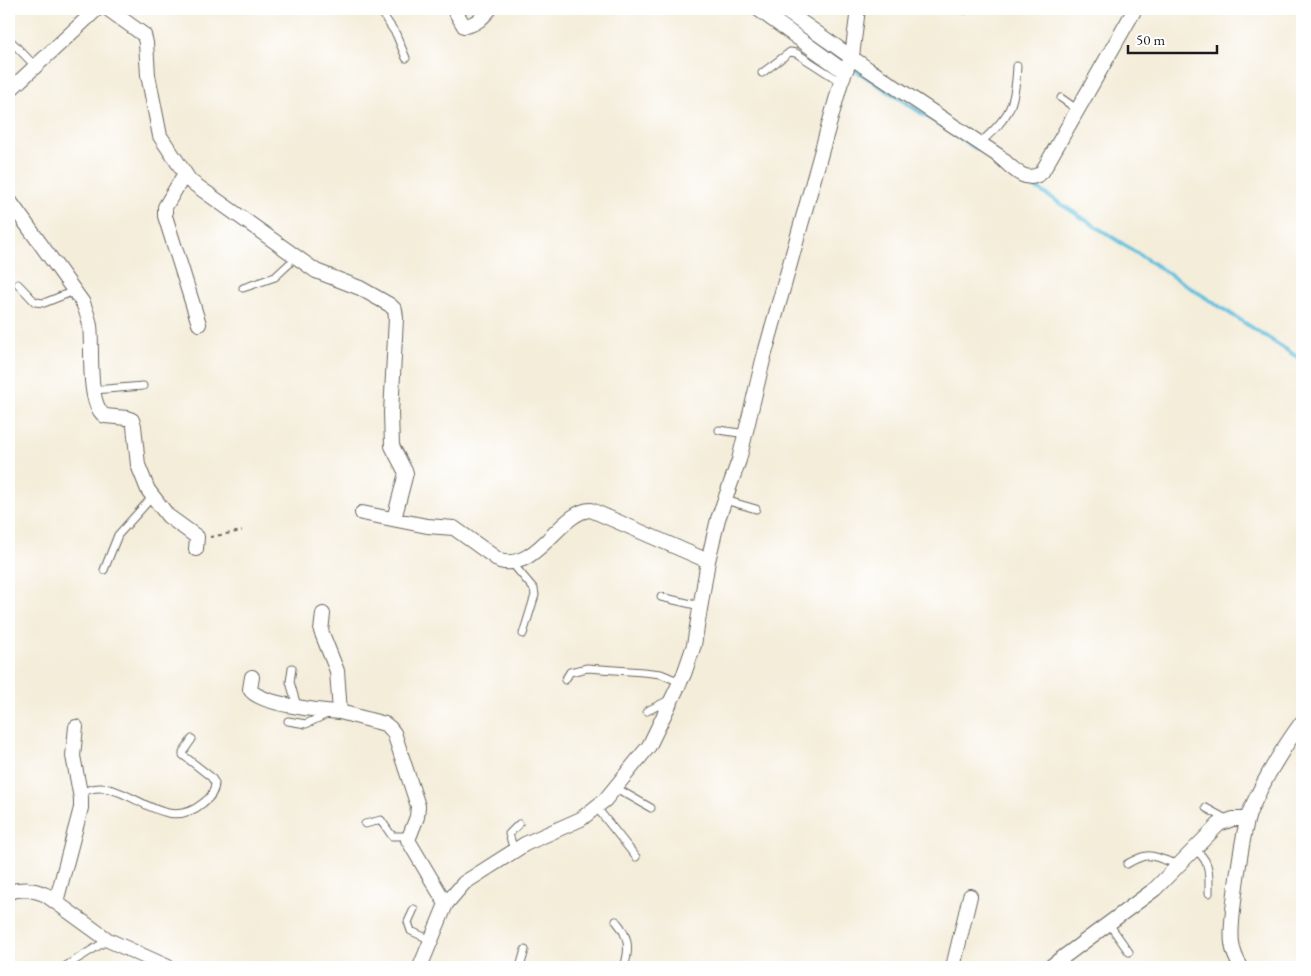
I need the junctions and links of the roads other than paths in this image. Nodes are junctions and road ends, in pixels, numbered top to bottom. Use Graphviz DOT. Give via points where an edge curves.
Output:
graph roads {
  1 [pos="97,9"];
  2 [pos="108,9"];
  3 [pos="379,9"];
  4 [pos="454,9"];
  5 [pos="490,9"];
  6 [pos="758,9"];
  7 [pos="783,9"];
  8 [pos="858,9"];
  9 [pos="1135,9"];
  10 [pos="10,40"];
  11 [pos="406,58"];
  12 [pos="1017,66"];
  13 [pos="36,67"];
  14 [pos="847,68"];
  15 [pos="762,73"];
  16 [pos="10,88"];
  17 [pos="1061,98"];
  18 [pos="1078,110"];
  19 [pos="979,144"];
  20 [pos="184,175"];
  21 [pos="9,200"];
  22 [pos="292,260"];
  23 [pos="18,284"];
  24 [pos="243,288"];
  25 [pos="74,291"];
  26 [pos="199,324"];
  27 [pos="143,386"];
  28 [pos="94,390"];
  29 [pos="718,430"];
  30 [pos="746,434"];
  31 [pos="153,496"];
  32 [pos="725,500"];
  33 [pos="756,509"];
  34 [pos="362,513"];
  35 [pos="394,519"];
  36 [pos="197,544"];
  37 [pos="708,561"];
  38 [pos="512,564"];
  39 [pos="104,570"];
  40 [pos="661,597"];
  41 [pos="700,606"];
  42 [pos="323,614"];
  43 [pos="523,634"];
  44 [pos="292,668"];
  45 [pos="252,677"];
  46 [pos="565,680"];
  47 [pos="680,682"];
  48 [pos="672,698"];
  49 [pos="297,706"];
  50 [pos="647,711"];
  51 [pos="336,712"];
  52 [pos="288,721"];
  53 [pos="1302,722"];
  54 [pos="76,727"];
  55 [pos="192,739"];
  56 [pos="616,788"];
  57 [pos="80,794"];
  58 [pos="597,808"];
  59 [pos="651,808"];
  60 [pos="1206,808"];
  61 [pos="1237,819"];
  62 [pos="365,824"];
  63 [pos="519,824"];
  64 [pos="408,836"];
  65 [pos="1193,849"];
  66 [pos="514,850"];
  67 [pos="636,857"];
  68 [pos="1127,864"];
  69 [pos="1179,864"];
  70 [pos="9,892"];
  71 [pos="1209,893"];
  72 [pos="970,896"];
  73 [pos="56,902"];
  74 [pos="446,904"];
  75 [pos="414,909"];
  76 [pos="616,921"];
  77 [pos="1109,924"];
  78 [pos="108,940"];
  79 [pos="431,940"];
  80 [pos="525,950"];
  81 [pos="1129,952"];
  82 [pos="1069,953"];
  83 [pos="64,967"];
  84 [pos="168,967"];
  85 [pos="420,967"];
  86 [pos="520,967"];
  87 [pos="624,967"];
  88 [pos="953,967"];
  89 [pos="1050,967"];
  90 [pos="1062,967"];
  91 [pos="1241,967"];
  1 -- 13 [label="street"];
  2 -- 20 [label="street" via="144,34 160,136"];
  3 -- 11 [label="lane" via="396,34"];
  4 -- 5 [label="street" via="464,26 470,26"];
  6 -- 14 [label="street"];
  7 -- 14 [label="street"];
  8 -- 14 [label="street"];
  9 -- 18 [label="street"];
  10 -- 13 [label="lane"];
  12 -- 19 [label="lane" via="1010,110"];
  13 -- 16 [label="street"];
  14 -- 15 [label="lane" via="790,52"];
  14 -- 19 [label="street"];
  14 -- 30 [label="street"];
  17 -- 18 [label="lane"];
  18 -- 19 [label="street" via="1036,178 1021,174"];
  20 -- 22 [label="street"];
  20 -- 26 [label="street" via="165,207 165,216"];
  21 -- 25 [label="street"];
  22 -- 24 [label="lane" via="275,277"];
  22 -- 35 [label="street" via="360,288 394,310 392,446 406,473"];
  23 -- 25 [label="lane" via="35,302 44,303"];
  25 -- 28 [label="street" via="88,315"];
  27 -- 28 [label="lane"];
  28 -- 31 [label="street" via="100,413 132,420 141,477"];
  29 -- 30 [label="lane"];
  30 -- 32 [label="street"];
  31 -- 36 [label="street"];
  31 -- 39 [label="lane" via="118,535"];
  32 -- 33 [label="lane"];
  32 -- 37 [label="street"];
  34 -- 35 [label="street"];
  35 -- 38 [label="street" via="454,528 500,562"];
  37 -- 38 [label="street" via="606,515 584,510 576,513 546,543"];
  37 -- 41 [label="street"];
  38 -- 43 [label="lane" via="534,589 535,596"];
  40 -- 41 [label="lane"];
  41 -- 47 [label="street" via="694,645"];
  42 -- 51 [label="street" via="321,631 338,671"];
  44 -- 49 [label="lane" via="290,682"];
  45 -- 49 [label="street" via="250,689 256,696"];
  46 -- 47 [label="lane" via="570,672 587,668 662,674"];
  47 -- 48 [label="street"];
  48 -- 50 [label="lane"];
  48 -- 56 [label="street" via="649,746"];
  49 -- 51 [label="street"];
  51 -- 52 [label="lane" via="306,724"];
  51 -- 64 [label="street" via="385,724 394,733 418,806 417,817"];
  53 -- 61 [label="street"];
  54 -- 57 [label="street" via="73,756"];
  55 -- 57 [label="lane" via="183,755 211,777 215,784 211,795 192,810 181,815 170,814 101,787 93,787"];
  56 -- 58 [label="street"];
  56 -- 59 [label="lane"];
  57 -- 73 [label="street" via="81,808"];
  58 -- 66 [label="street" via="581,819"];
  58 -- 67 [label="lane"];
  60 -- 61 [label="lane"];
  61 -- 65 [label="street" via="1212,829"];
  61 -- 91 [label="street" via="1232,923 1235,956"];
  62 -- 64 [label="lane" via="381,820 392,836"];
  63 -- 66 [label="lane" via="509,834"];
  64 -- 74 [label="street" via="409,843"];
  65 -- 69 [label="street"];
  65 -- 71 [label="lane" via="1207,861"];
  66 -- 74 [label="street" via="464,883"];
  68 -- 69 [label="lane" via="1149,854"];
  69 -- 77 [label="street" via="1154,890"];
  70 -- 73 [label="street" via="35,890"];
  72 -- 88 [label="street"];
  73 -- 78 [label="street"];
  74 -- 79 [label="street"];
  75 -- 79 [label="lane" via="408,922 411,931"];
  76 -- 87 [label="lane" via="628,942"];
  77 -- 81 [label="lane"];
  77 -- 82 [label="street"];
  78 -- 83 [label="lane"];
  78 -- 84 [label="street"];
  79 -- 85 [label="street"];
  80 -- 86 [label="lane"];
  82 -- 89 [label="street"];
  82 -- 90 [label="lane"];
}
